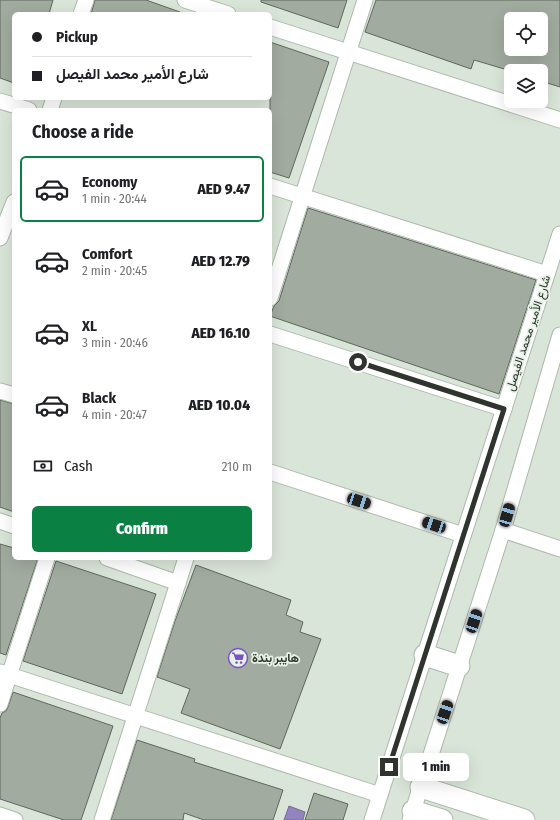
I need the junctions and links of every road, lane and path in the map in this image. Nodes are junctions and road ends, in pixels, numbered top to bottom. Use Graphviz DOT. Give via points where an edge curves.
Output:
graph roads {
  1 [pos="86,0"];
  2 [pos="185,0"];
  3 [pos="365,0"];
  4 [pos="83,12"];
  5 [pos="222,12"];
  6 [pos="272,28"];
  7 [pos="348,52"];
  8 [pos="0,101"];
  9 [pos="23,108"];
  10 [pos="560,120"];
  11 [pos="272,187"];
  12 [pos="302,197"];
  13 [pos="12,207"];
  14 [pos="560,234"];
  15 [pos="0,238"];
  16 [pos="547,274"];
  17 [pos="272,292"];
  18 [pos="272,335"];
  19 [pos="560,335"];
  20 [pos="0,391"];
  21 [pos="12,394"];
  22 [pos="504,409"];
  23 [pos="272,473"];
  24 [pos="0,521"];
  25 [pos="12,525"];
  26 [pos="503,530"];
  27 [pos="464,535"];
  28 [pos="560,549"];
  29 [pos="46,560"];
  30 [pos="114,560"];
  31 [pos="185,560"];
  32 [pos="178,583"];
  33 [pos="425,655"];
  34 [pos="459,666"];
  35 [pos="5,674"];
  36 [pos="0,704"];
  37 [pos="136,716"];
  38 [pos="421,787"];
  39 [pos="380,795"];
  40 [pos="0,815"];
  41 [pos="412,815"];
  42 [pos="15,820"];
  43 [pos="102,820"];
  44 [pos="372,820"];
  45 [pos="442,820"];
  46 [pos="524,820"];
  1 -- 4 [label="street"];
  2 -- 5 [label="street"];
  3 -- 7 [label="street"];
  6 -- 7 [label="street"];
  7 -- 10 [label="street"];
  7 -- 12 [label="street"];
  8 -- 9 [label="street"];
  11 -- 12 [label="street"];
  12 -- 16 [label="street"];
  12 -- 17 [label="street"];
  13 -- 15 [label="street"];
  14 -- 16 [label="street, شارع الأمير محمد الفيصل"];
  16 -- 22 [label="street, شارع الأمير محمد الفيصل"];
  18 -- 22 [label="street"];
  19 -- 26 [label="street"];
  20 -- 21 [label="street"];
  22 -- 27 [label="street, شارع الأمير محمد الفيصل"];
  23 -- 27 [label="street"];
  24 -- 25 [label="street"];
  26 -- 28 [label="street"];
  26 -- 34 [label="street"];
  27 -- 33 [label="street, شارع الأمير محمد الفيصل"];
  29 -- 35 [label="street"];
  30 -- 32 [label="street"];
  31 -- 32 [label="street"];
  32 -- 37 [label="street"];
  33 -- 34 [label="street"];
  33 -- 39 [label="street, شارع الأمير محمد الفيصل"];
  34 -- 38 [label="street"];
  35 -- 36 [label="street"];
  35 -- 37 [label="street"];
  37 -- 39 [label="street"];
  37 -- 43 [label="street"];
  38 -- 41 [label="street"];
  38 -- 46 [label="street"];
  39 -- 44 [label="street, شارع الأمير محمد الفيصل"];
  40 -- 42 [label="street"];
  41 -- 45 [label="street"];
}
